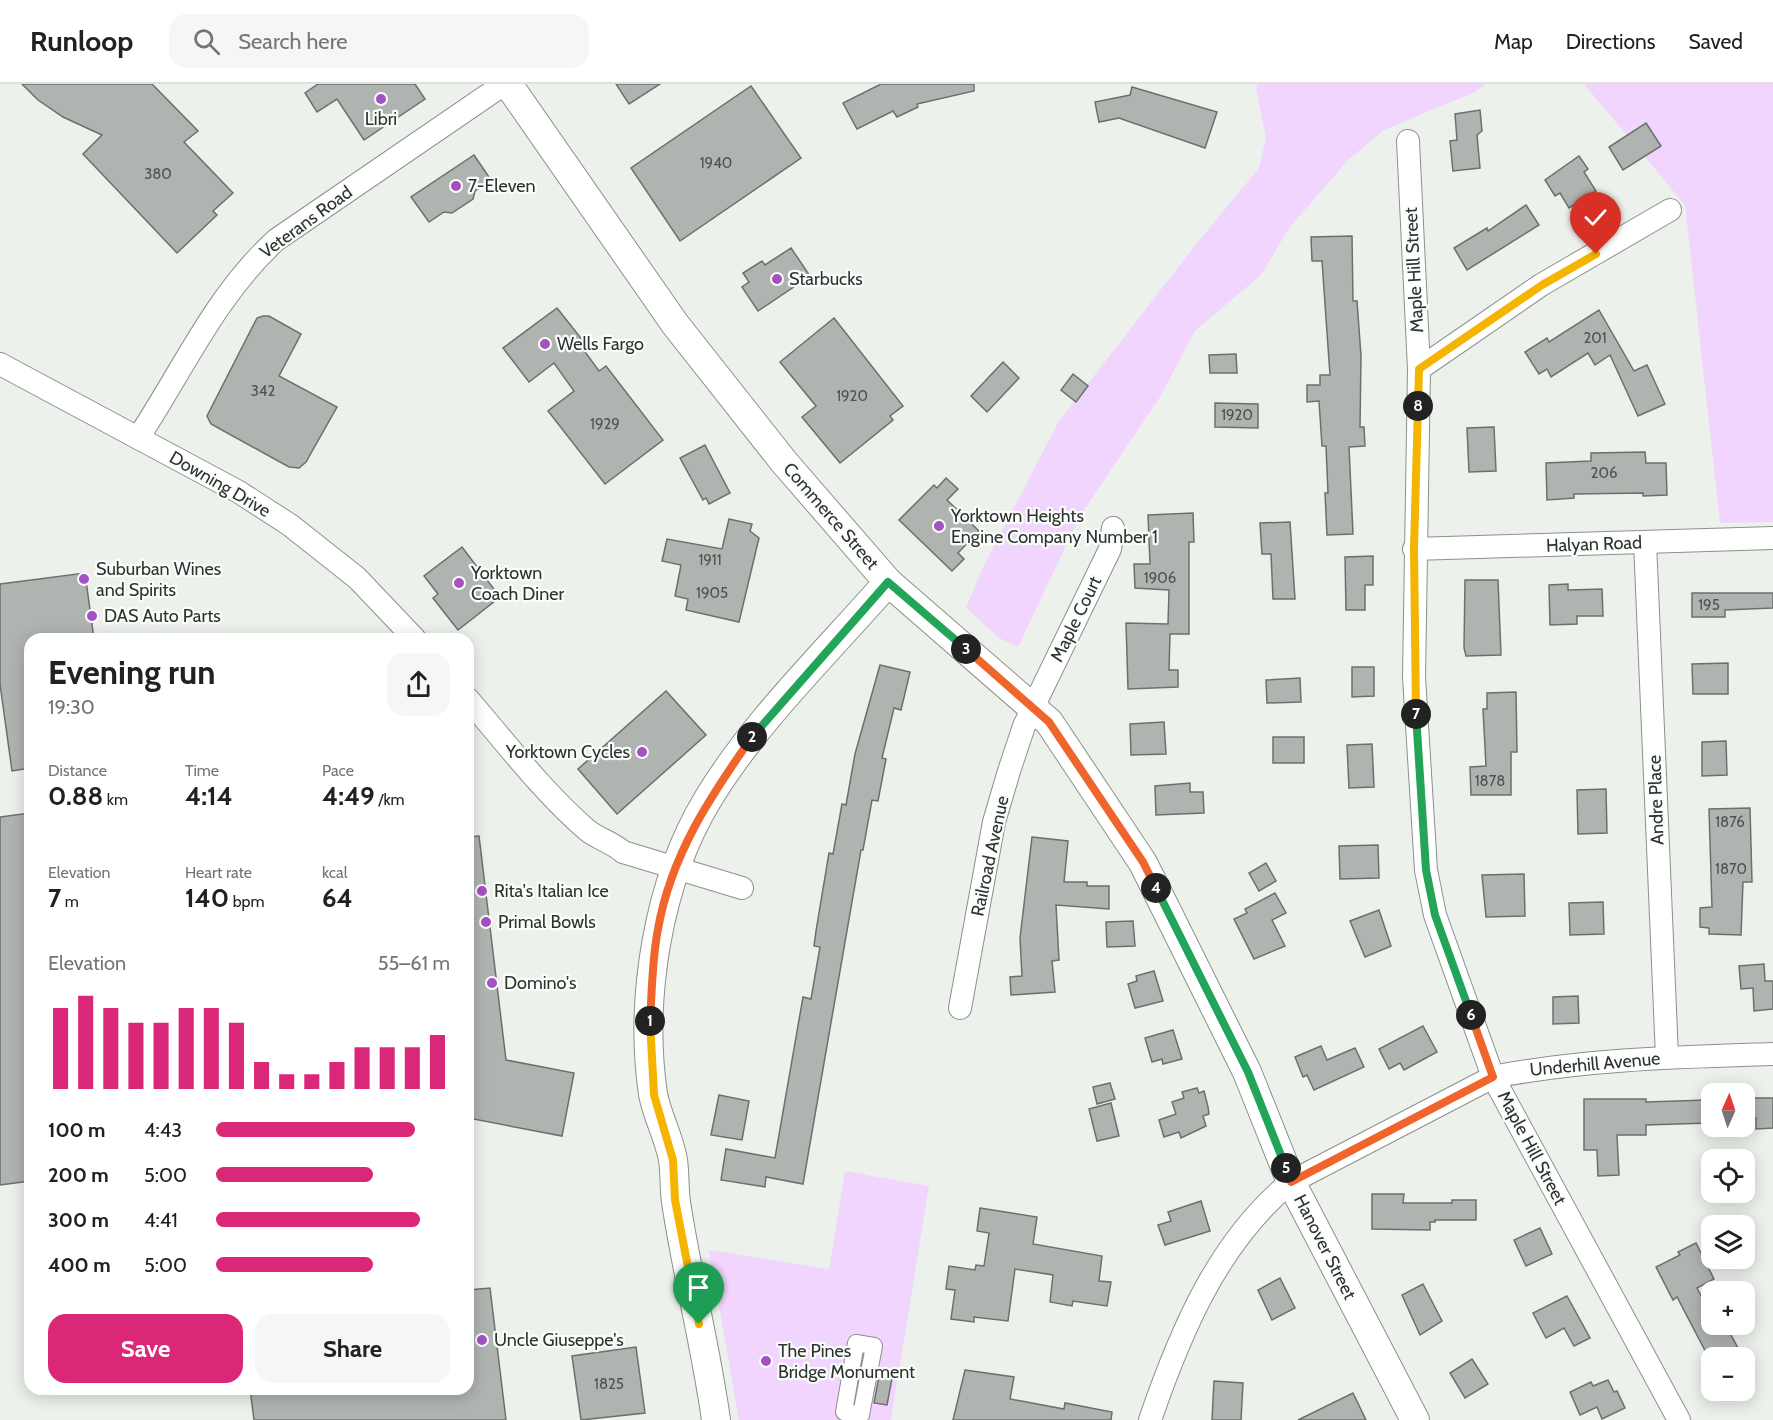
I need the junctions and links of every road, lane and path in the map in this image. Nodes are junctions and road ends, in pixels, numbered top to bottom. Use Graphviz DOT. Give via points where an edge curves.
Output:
graph roads {
  1 [pos="506,84"];
  2 [pos="1407,141"];
  3 [pos="1670,210"];
  4 [pos="0,364"];
  5 [pos="1419,369"];
  6 [pos="138,438"];
  7 [pos="1113,528"];
  8 [pos="1773,538"];
  9 [pos="1645,542"];
  10 [pos="1414,549"];
  11 [pos="888,582"];
  12 [pos="409,633"];
  13 [pos="474,706"];
  14 [pos="1032,708"];
  15 [pos="676,868"];
  16 [pos="742,888"];
  17 [pos="960,1008"];
  18 [pos="1773,1054"];
  19 [pos="1667,1057"];
  20 [pos="1493,1077"];
  21 [pos="1291,1182"];
  22 [pos="716,1420"];
  23 [pos="1150,1420"];
  24 [pos="1415,1420"];
  25 [pos="1678,1420"];
  1 -- 6 [label="street, Veterans Road" via="276,240 249,265 192,347"];
  1 -- 11 [label="street, Commerce Street" via="675,324 784,462"];
  2 -- 5 [label="street, Maple Hill Street"];
  3 -- 5 [label="street" via="1542,285"];
  4 -- 6 [label="street, Downing Drive"];
  5 -- 10 [label="street, Maple Hill Street"];
  6 -- 12 [label="street, Downing Drive" via="239,492 290,525 357,578"];
  7 -- 14 [label="street, Maple Court" via="1110,549"];
  8 -- 9 [label="street, Halyan Road"];
  9 -- 10 [label="street, Halyan Road"];
  9 -- 19 [label="street, Andre Place"];
  10 -- 20 [label="street, Maple Hill Street" via="1414,677 1426,870 1435,915"];
  11 -- 14 [label="street, Hanover Street"];
  11 -- 15 [label="street, Commerce Street" via="761,726 708,799"];
  13 -- 15 [label="street" via="553,797 590,832 622,852"];
  14 -- 17 [label="street, Railroad Avenue" via="994,822"];
  14 -- 21 [label="street, Hanover Street" via="1049,722 1143,862 1248,1072"];
  15 -- 16 [label="street"];
  15 -- 22 [label="street, Commerce Street" via="657,930 649,1034 654,1095 673,1160 675,1200"];
  18 -- 19 [label="street, Underhill Avenue"];
  19 -- 20 [label="street, Underhill Avenue"];
  20 -- 21 [label="street, Underhill Avenue"];
  20 -- 25 [label="street, Maple Hill Street"];
  21 -- 23 [label="street, Underhill Avenue" via="1266,1203 1228,1251 1183,1333"];
  21 -- 24 [label="street, Hanover Street"];
}
